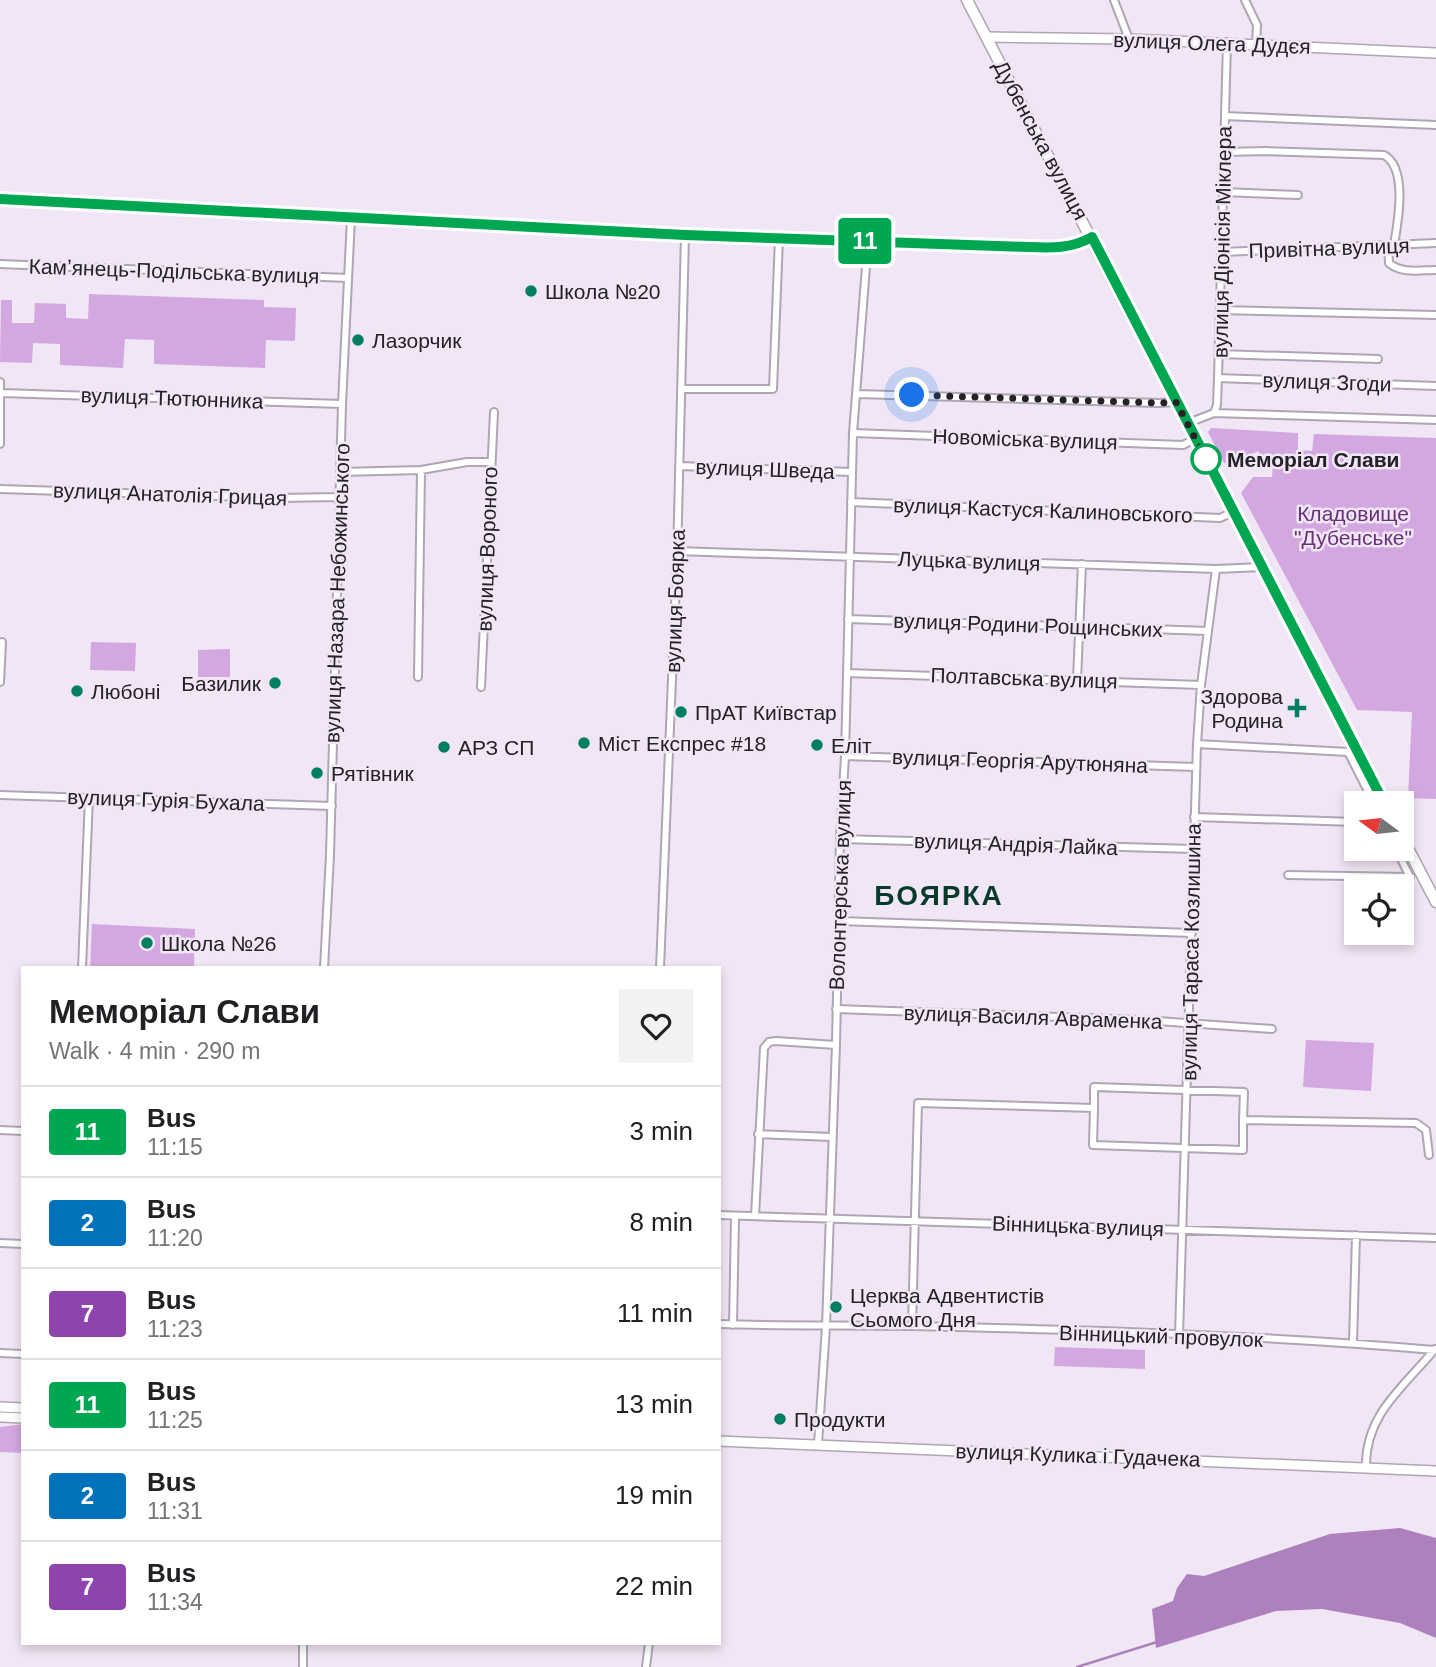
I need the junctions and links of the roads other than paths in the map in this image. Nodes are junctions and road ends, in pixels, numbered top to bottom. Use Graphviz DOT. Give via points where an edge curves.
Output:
graph roads {
  1 [pos="967,0"];
  2 [pos="1114,0"];
  3 [pos="1245,0"];
  4 [pos="987,37"];
  5 [pos="1129,39"];
  6 [pos="1227,42"];
  7 [pos="1256,44"];
  8 [pos="1436,53"];
  9 [pos="1225,116"];
  10 [pos="1436,125"];
  11 [pos="1224,152"];
  12 [pos="1223,192"];
  13 [pos="1298,195"];
  14 [pos="0,199"];
  15 [pos="351,218"];
  16 [pos="685,235"];
  17 [pos="1092,237"];
  18 [pos="779,238"];
  19 [pos="868,241"];
  20 [pos="1436,243"];
  21 [pos="1391,246"];
  22 [pos="1222,252"];
  23 [pos="0,264"];
  24 [pos="1436,270"];
  25 [pos="348,278"];
  26 [pos="1220,310"];
  27 [pos="1436,316"];
  28 [pos="1219,354"];
  29 [pos="1378,359"];
  30 [pos="1218,378"];
  31 [pos="0,382"];
  32 [pos="1436,386"];
  33 [pos="681,390"];
  34 [pos="1,393"];
  35 [pos="857,394"];
  36 [pos="1176,402"];
  37 [pos="342,404"];
  38 [pos="494,412"];
  39 [pos="1214,413"];
  40 [pos="1436,420"];
  41 [pos="1188,423"];
  42 [pos="853,433"];
  43 [pos="1195,439"];
  44 [pos="0,444"];
  45 [pos="490,462"];
  46 [pos="678,466"];
  47 [pos="421,470"];
  48 [pos="340,471"];
  49 [pos="852,472"];
  50 [pos="0,489"];
  51 [pos="340,497"];
  52 [pos="851,502"];
  53 [pos="1233,512"];
  54 [pos="677,551"];
  55 [pos="850,557"];
  56 [pos="1082,564"];
  57 [pos="1262,567"];
  58 [pos="1216,569"];
  59 [pos="848,619"];
  60 [pos="1080,627"];
  61 [pos="1208,631"];
  62 [pos="2,642"];
  63 [pos="846,673"];
  64 [pos="418,677"];
  65 [pos="1077,680"];
  66 [pos="0,682"];
  67 [pos="1201,685"];
  68 [pos="481,687"];
  69 [pos="1197,744"];
  70 [pos="845,756"];
  71 [pos="1196,767"];
  72 [pos="1368,791"];
  73 [pos="1378,791"];
  74 [pos="0,795"];
  75 [pos="89,797"];
  76 [pos="332,806"];
  77 [pos="1194,817"];
  78 [pos="1344,822"];
  79 [pos="840,839"];
  80 [pos="1193,849"];
  81 [pos="1414,860"];
  82 [pos="1402,861"];
  83 [pos="1288,875"];
  84 [pos="1436,902"];
  85 [pos="839,920"];
  86 [pos="1192,933"];
  87 [pos="82,966"];
  88 [pos="324,966"];
  89 [pos="660,966"];
  90 [pos="836,1009"];
  91 [pos="1189,1024"];
  92 [pos="1272,1029"];
  93 [pos="836,1045"];
  94 [pos="1188,1090"];
  95 [pos="1094,1108"];
  96 [pos="1243,1120"];
  97 [pos="0,1130"];
  98 [pos="21,1131"];
  99 [pos="758,1134"];
  100 [pos="832,1137"];
  101 [pos="1185,1149"];
  102 [pos="1429,1154"];
  103 [pos="721,1215"];
  104 [pos="735,1216"];
  105 [pos="755,1216"];
  106 [pos="828,1218"];
  107 [pos="915,1221"];
  108 [pos="1182,1229"];
  109 [pos="1356,1236"];
  110 [pos="1436,1238"];
  111 [pos="0,1243"];
  112 [pos="21,1244"];
  113 [pos="721,1324"];
  114 [pos="733,1325"];
  115 [pos="826,1326"];
  116 [pos="912,1326"];
  117 [pos="1179,1335"];
  118 [pos="1353,1343"];
  119 [pos="1435,1349"];
  120 [pos="0,1353"];
  121 [pos="21,1354"];
  122 [pos="0,1407"];
  123 [pos="21,1408"];
  124 [pos="0,1417"];
  125 [pos="21,1418"];
  126 [pos="721,1441"];
  127 [pos="818,1444"];
  128 [pos="1366,1467"];
  129 [pos="1436,1471"];
  130 [pos="303,1645"];
  131 [pos="649,1645"];
  132 [pos="303,1667"];
  133 [pos="646,1667"];
  1 -- 4 [label="main road, Дубенська вулиця"];
  2 -- 5 [label="street"];
  3 -- 7 [label="street" via="1257,25"];
  4 -- 5 [label="main road, вулиця Олега Дудєя"];
  4 -- 17 [label="main road, Дубенська вулиця"];
  5 -- 6 [label="main road, вулиця Олега Дудєя"];
  6 -- 7 [label="main road, вулиця Олега Дудєя"];
  6 -- 9 [label="street, вулиця Діонісія Міклера"];
  7 -- 8 [label="main road, вулиця Олега Дудєя"];
  9 -- 10 [label="street"];
  9 -- 11 [label="street, вулиця Діонісія Міклера"];
  11 -- 12 [label="street, вулиця Діонісія Міклера"];
  11 -- 21 [label="street" via="1384,155 1400,176"];
  12 -- 13 [label="street"];
  12 -- 22 [label="street, вулиця Діонісія Міклера"];
  14 -- 15 [label="street"];
  15 -- 16 [label="street"];
  15 -- 25 [label="street, вулиця Назара Небожинського"];
  16 -- 18 [label="street"];
  16 -- 33 [label="street, вулиця Боярка"];
  17 -- 19 [label="street" via="1065,248"];
  17 -- 36 [label="main road, Дубенська вулиця"];
  18 -- 19 [label="street"];
  18 -- 33 [label="street" via="774,389"];
  19 -- 35 [label="street, Волонтерська вулиця"];
  20 -- 21 [label="street, Привітна вулиця"];
  21 -- 22 [label="street, Привітна вулиця"];
  21 -- 24 [label="street" via="1393,267"];
  22 -- 26 [label="street, вулиця Діонісія Міклера"];
  23 -- 25 [label="street, Камʼянець-Подільська вулиця"];
  25 -- 37 [label="street, вулиця Назара Небожинського"];
  26 -- 27 [label="street"];
  26 -- 28 [label="street, вулиця Діонісія Міклера"];
  28 -- 29 [label="street"];
  28 -- 30 [label="street, вулиця Діонісія Міклера"];
  30 -- 32 [label="street, вулиця Згоди"];
  30 -- 39 [label="street, вулиця Діонісія Міклера"];
  31 -- 34 [label="street"];
  33 -- 46 [label="street, вулиця Боярка"];
  34 -- 37 [label="street, вулиця Тютюнника"];
  34 -- 44 [label="street"];
  35 -- 36 [label="street"];
  35 -- 42 [label="street, Волонтерська вулиця"];
  36 -- 41 [label="main road, Дубенська вулиця"];
  37 -- 48 [label="street, вулиця Назара Небожинського"];
  38 -- 45 [label="street, вулиця Вороного"];
  39 -- 40 [label="street"];
  39 -- 41 [label="street"];
  41 -- 43 [label="main road, Дубенська вулиця"];
  42 -- 43 [label="street, Новоміська вулиця" via="1184,445"];
  42 -- 49 [label="street, Волонтерська вулиця"];
  43 -- 53 [label="main road, Дубенська вулиця"];
  45 -- 47 [label="street"];
  45 -- 68 [label="street, вулиця Вороного"];
  46 -- 49 [label="street, вулиця Шведа"];
  46 -- 54 [label="street, вулиця Боярка"];
  47 -- 48 [label="street"];
  47 -- 64 [label="street"];
  48 -- 51 [label="street, вулиця Назара Небожинського"];
  49 -- 52 [label="street, Волонтерська вулиця"];
  50 -- 51 [label="street, вулиця Анатолія Грицая"];
  51 -- 76 [label="street, вулиця Назара Небожинського"];
  52 -- 53 [label="street, вулиця Кастуся Калиновського" via="1220,518"];
  52 -- 55 [label="street, Волонтерська вулиця"];
  53 -- 57 [label="main road, Дубенська вулиця"];
  54 -- 55 [label="street, Луцька вулиця"];
  54 -- 89 [label="street, вулиця Боярка"];
  55 -- 56 [label="street, Луцька вулиця"];
  55 -- 59 [label="street, Волонтерська вулиця"];
  56 -- 58 [label="street, Луцька вулиця"];
  56 -- 60 [label="street"];
  57 -- 58 [label="street, Луцька вулиця"];
  57 -- 73 [label="main road, Дубенська вулиця"];
  58 -- 61 [label="street, вулиця Тараса Козлишина"];
  59 -- 60 [label="street, вулиця Родини Рощинських"];
  59 -- 63 [label="street, Волонтерська вулиця"];
  60 -- 61 [label="street, вулиця Родини Рощинських"];
  60 -- 65 [label="street"];
  61 -- 67 [label="street, вулиця Тараса Козлишина"];
  62 -- 66 [label="street"];
  63 -- 65 [label="street, Полтавська вулиця"];
  63 -- 70 [label="street, Волонтерська вулиця"];
  65 -- 67 [label="street, Полтавська вулиця"];
  67 -- 69 [label="street, вулиця Тараса Козлишина"];
  69 -- 71 [label="street, вулиця Тараса Козлишина"];
  69 -- 72 [label="street" via="1348,751"];
  70 -- 71 [label="street, вулиця Георгія Арутюняна"];
  70 -- 79 [label="street, Волонтерська вулиця"];
  71 -- 77 [label="street, вулиця Тараса Козлишина"];
  74 -- 75 [label="street, вулиця Гурія Бухала"];
  75 -- 76 [label="street, вулиця Гурія Бухала"];
  75 -- 87 [label="street"];
  76 -- 88 [label="street, вулиця Назара Небожинського"];
  77 -- 78 [label="street"];
  77 -- 80 [label="street, вулиця Тараса Козлишина"];
  79 -- 80 [label="street, вулиця Андрія Лайка"];
  79 -- 85 [label="street, Волонтерська вулиця"];
  80 -- 86 [label="street, вулиця Тараса Козлишина"];
  81 -- 84 [label="main road"];
  82 -- 83 [label="street" via="1410,877"];
  85 -- 86 [label="street"];
  85 -- 90 [label="street, Волонтерська вулиця"];
  86 -- 91 [label="street, вулиця Тараса Козлишина"];
  90 -- 91 [label="street, вулиця Василя Авраменка"];
  90 -- 93 [label="street, Волонтерська вулиця"];
  91 -- 92 [label="street, вулиця Василя Авраменка"];
  91 -- 94 [label="street, вулиця Тараса Козлишина"];
  93 -- 99 [label="street" via="768,1042"];
  93 -- 100 [label="street, Волонтерська вулиця"];
  94 -- 95 [label="street" via="1094,1087"];
  94 -- 96 [label="street" via="1244,1092"];
  94 -- 101 [label="street, вулиця Тараса Козлишина"];
  95 -- 101 [label="street" via="1093,1145"];
  95 -- 107 [label="street" via="918,1103"];
  96 -- 101 [label="street" via="1243,1150"];
  96 -- 102 [label="street" via="1416,1123 1426,1130"];
  97 -- 98 [label="street"];
  99 -- 100 [label="street"];
  99 -- 105 [label="street"];
  100 -- 106 [label="street, Волонтерська вулиця"];
  101 -- 108 [label="street, вулиця Тараса Козлишина"];
  103 -- 104 [label="street, Вінницька вулиця"];
  104 -- 105 [label="street, Вінницька вулиця"];
  104 -- 114 [label="street"];
  105 -- 106 [label="street, Вінницька вулиця"];
  106 -- 107 [label="street, Вінницька вулиця"];
  106 -- 115 [label="street, Волонтерська вулиця"];
  107 -- 108 [label="street, Вінницька вулиця"];
  107 -- 116 [label="street"];
  108 -- 109 [label="street, Вінницька вулиця"];
  108 -- 117 [label="street, вулиця Тараса Козлишина"];
  109 -- 110 [label="street, Вінницька вулиця"];
  109 -- 118 [label="street"];
  111 -- 112 [label="street"];
  113 -- 114 [label="street, Вінницький провулок"];
  114 -- 115 [label="street, Вінницький провулок"];
  115 -- 116 [label="street, Вінницький провулок"];
  115 -- 127 [label="street, Волонтерська вулиця"];
  116 -- 117 [label="street, Вінницький провулок"];
  117 -- 118 [label="street, Вінницький провулок"];
  118 -- 119 [label="street, Вінницький провулок"];
  119 -- 128 [label="street" via="1379,1413 1367,1441"];
  120 -- 121 [label="street"];
  122 -- 123 [label="main road"];
  124 -- 125 [label="main road"];
  126 -- 127 [label="main road, вулиця Кулика і Гудачека"];
  127 -- 128 [label="main road, вулиця Кулика і Гудачека"];
  128 -- 129 [label="main road, вулиця Кулика і Гудачека"];
  130 -- 132 [label="street"];
  131 -- 133 [label="street"];
}
